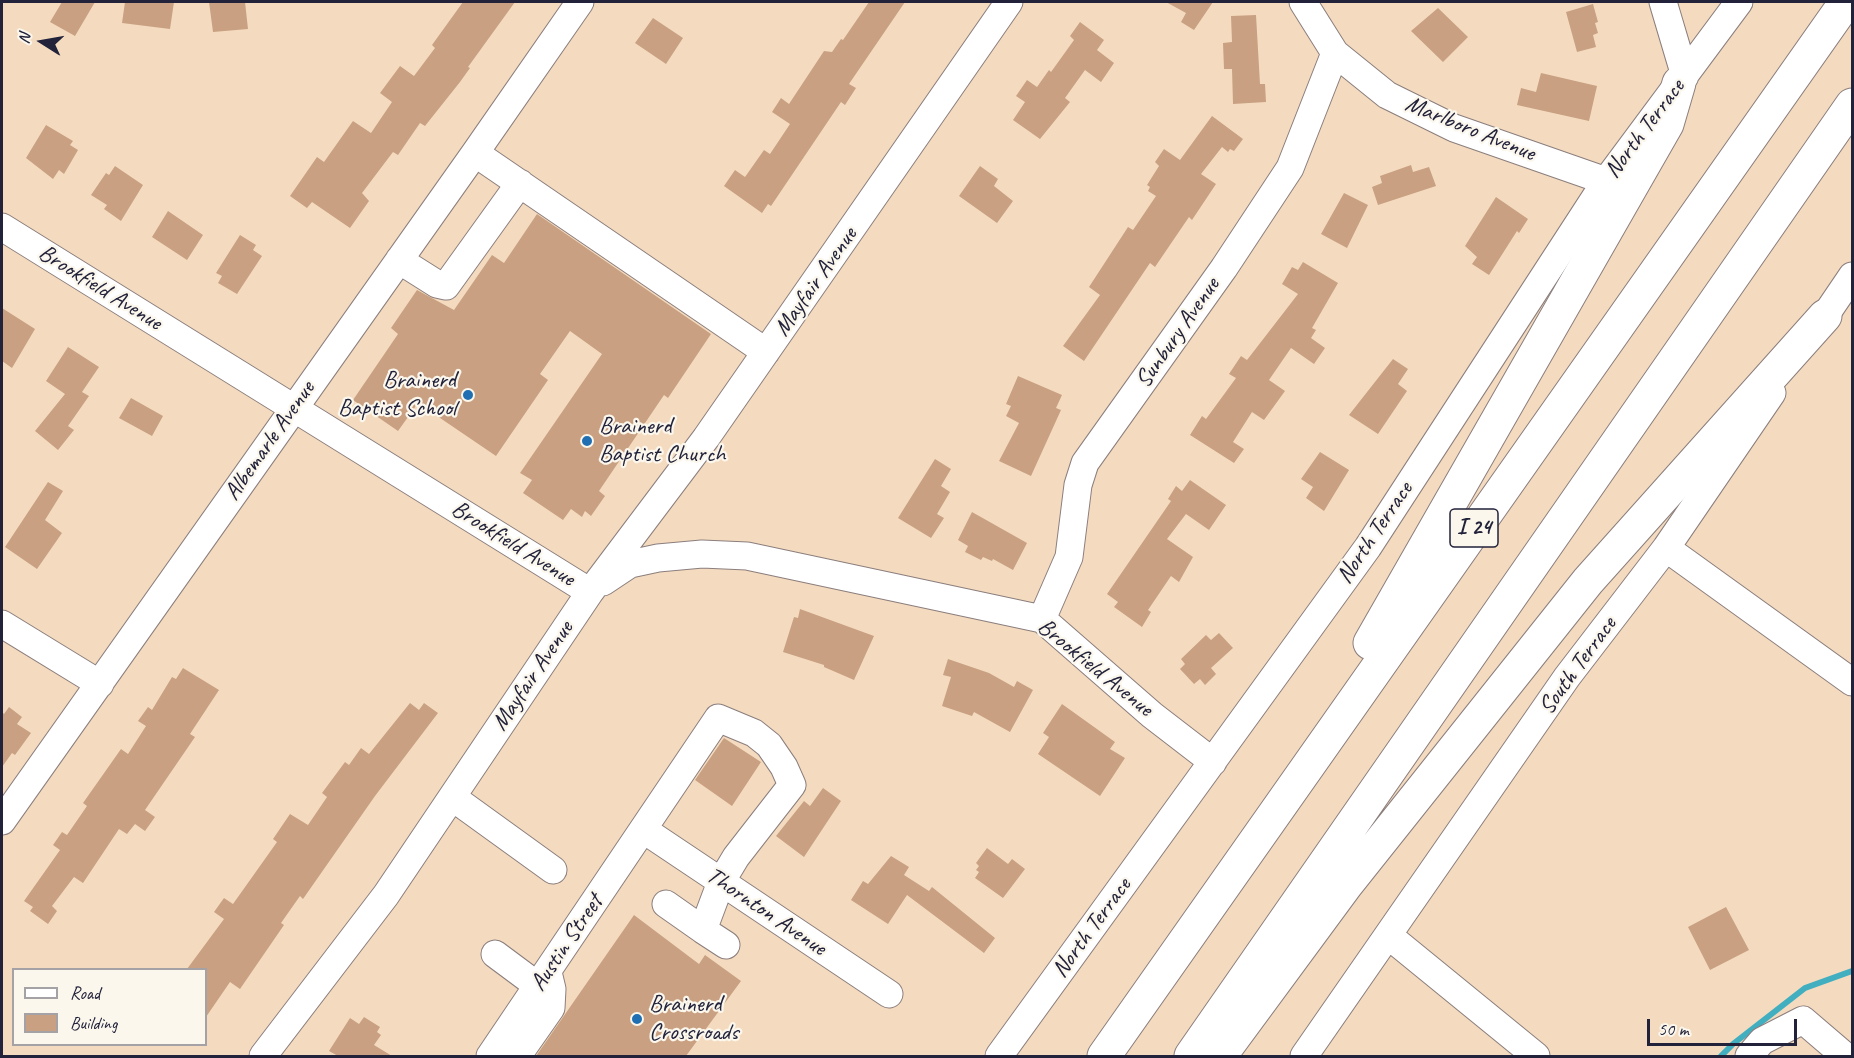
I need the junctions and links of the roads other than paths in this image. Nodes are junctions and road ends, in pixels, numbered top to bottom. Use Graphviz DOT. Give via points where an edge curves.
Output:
graph roads {
  1 [pos="579,2"];
  2 [pos="1009,2"];
  3 [pos="1303,2"];
  4 [pos="1664,2"];
  5 [pos="1739,2"];
  6 [pos="1846,2"];
  7 [pos="1335,52"];
  8 [pos="1682,80"];
  9 [pos="1852,105"];
  10 [pos="476,153"];
  11 [pos="1606,181"];
  12 [pos="520,183"];
  13 [pos="2,227"];
  14 [pos="399,260"];
  15 [pos="1852,276"];
  16 [pos="1825,316"];
  17 [pos="766,352"];
  18 [pos="293,408"];
  19 [pos="1666,548"];
  20 [pos="590,591"];
  21 [pos="1042,619"];
  22 [pos="2,624"];
  23 [pos="1852,682"];
  24 [pos="100,684"];
  25 [pos="1213,762"];
  26 [pos="452,797"];
  27 [pos="2,821"];
  28 [pos="1265,826"];
  29 [pos="644,830"];
  30 [pos="552,870"];
  31 [pos="721,882"];
  32 [pos="666,904"];
  33 [pos="703,930"];
  34 [pos="1389,936"];
  35 [pos="726,945"];
  36 [pos="495,954"];
  37 [pos="543,979"];
  38 [pos="889,994"];
  39 [pos="262,1056"];
  40 [pos="490,1056"];
  41 [pos="999,1056"];
  42 [pos="1104,1056"];
  43 [pos="1191,1056"];
  44 [pos="1220,1056"];
  45 [pos="1304,1056"];
  46 [pos="1536,1056"];
  47 [pos="1749,1056"];
  48 [pos="1845,1056"];
  1 -- 10 [label="street, Albemarle Avenue"];
  2 -- 17 [label="street, Mayfair Avenue"];
  3 -- 7 [label="street, Marlboro Avenue"];
  4 -- 8 [label="street"];
  5 -- 8 [label="street, North Terrace"];
  6 -- 28 [label="highway, I 24"];
  7 -- 11 [label="street, Marlboro Avenue" via="1387,95 1454,128"];
  7 -- 21 [label="street, Sunbury Avenue" via="1290,168 1085,463 1078,485 1069,557"];
  8 -- 11 [label="street, North Terrace"];
  8 -- 28 [label="highway" via="1667,124"];
  9 -- 43 [label="highway"];
  10 -- 12 [label="street"];
  10 -- 14 [label="street, Albemarle Avenue"];
  11 -- 25 [label="street, North Terrace" via="1368,547"];
  12 -- 14 [label="street" via="446,286"];
  12 -- 17 [label="street"];
  13 -- 18 [label="street, Brookfield Avenue"];
  14 -- 18 [label="street, Albemarle Avenue"];
  15 -- 16 [label="street, South Terrace"];
  16 -- 19 [label="street, South Terrace"];
  16 -- 44 [label="highway" via="1588,581 1346,885"];
  17 -- 20 [label="street, Mayfair Avenue"];
  18 -- 20 [label="street, Brookfield Avenue"];
  18 -- 24 [label="street, Albemarle Avenue"];
  19 -- 23 [label="street"];
  19 -- 34 [label="street, South Terrace" via="1567,677"];
  20 -- 21 [label="street, Brookfield Avenue" via="630,564 702,554 747,556"];
  20 -- 26 [label="street, Mayfair Avenue"];
  21 -- 25 [label="street, Brookfield Avenue" via="1152,715"];
  22 -- 24 [label="street"];
  24 -- 27 [label="street, Albemarle Avenue"];
  25 -- 41 [label="street, North Terrace"];
  26 -- 30 [label="street"];
  26 -- 39 [label="street, Mayfair Avenue" via="386,895"];
  28 -- 42 [label="highway, I 24"];
  29 -- 31 [label="street, Thornton Avenue"];
  29 -- 31 [label="street, Austin Street" via="718,718 754,733 769,745 792,785"];
  29 -- 37 [label="street, Austin Street"];
  31 -- 33 [label="street"];
  31 -- 38 [label="street, Thornton Avenue"];
  32 -- 33 [label="street"];
  33 -- 35 [label="street"];
  34 -- 45 [label="street, South Terrace"];
  34 -- 46 [label="street"];
  36 -- 37 [label="street"];
  37 -- 40 [label="street, Austin Street"];
  47 -- 48 [label="street" via="1762,1041 1803,1020"];
}
